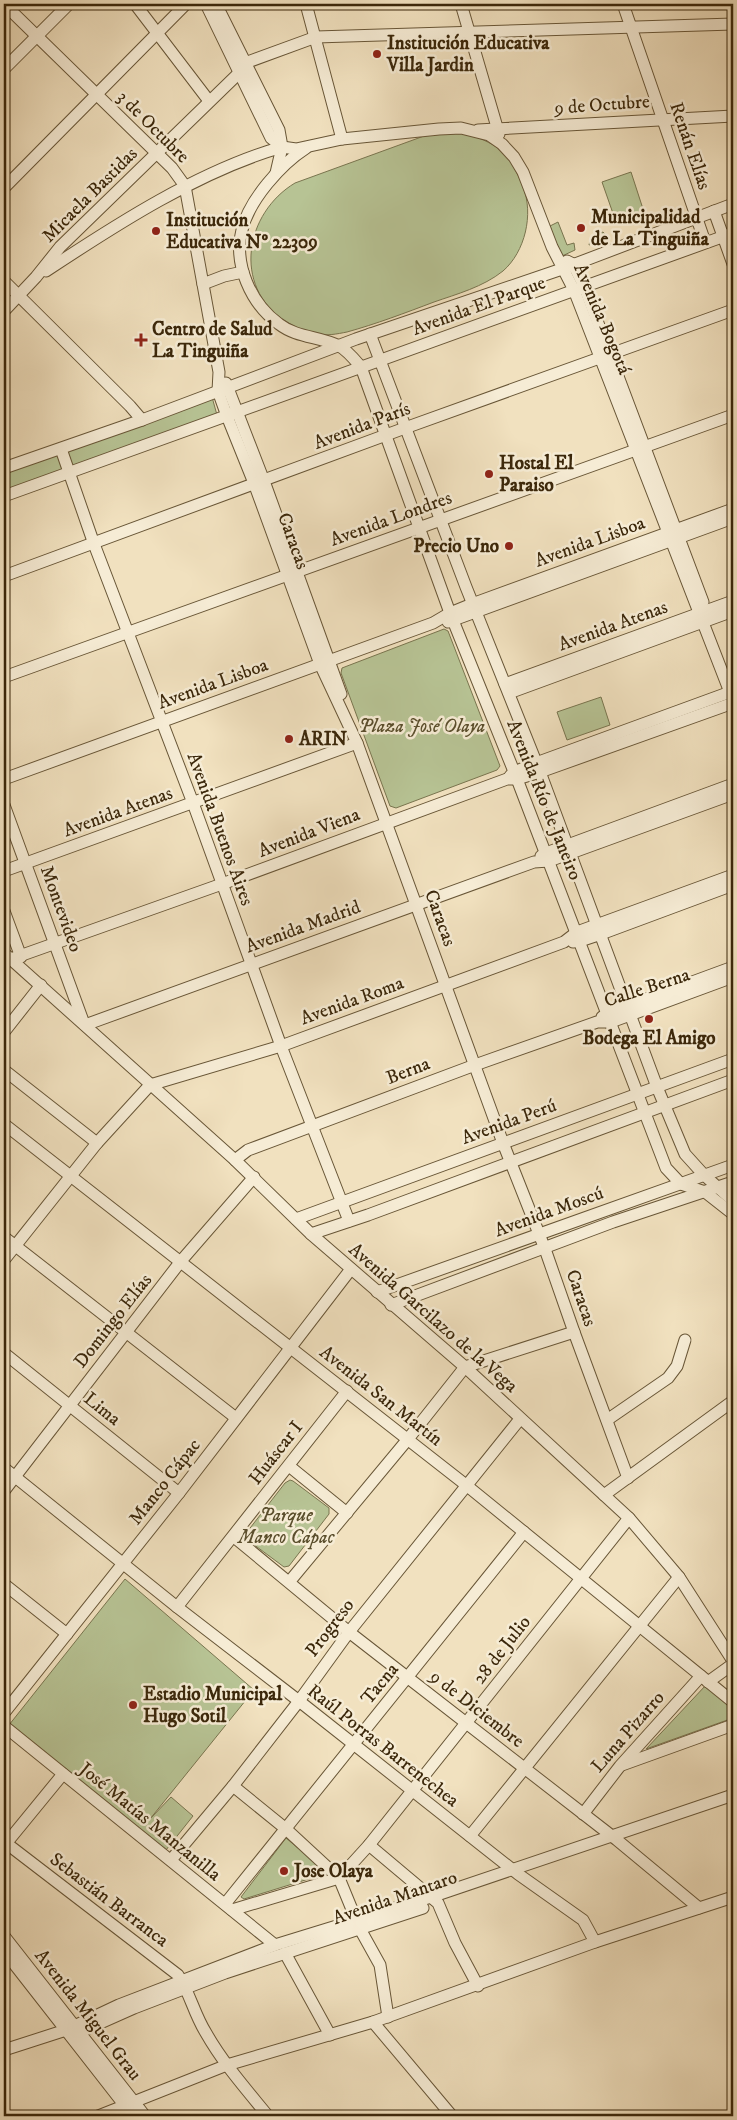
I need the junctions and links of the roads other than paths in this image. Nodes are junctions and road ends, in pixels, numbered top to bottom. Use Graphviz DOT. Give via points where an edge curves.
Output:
graph roads {
  1 [pos="4,4"];
  2 [pos="69,4"];
  3 [pos="135,4"];
  4 [pos="186,4"];
  5 [pos="206,4"];
  6 [pos="216,4"];
  7 [pos="306,4"];
  8 [pos="461,4"];
  9 [pos="623,4"];
  10 [pos="733,24"];
  11 [pos="631,29"];
  12 [pos="469,33"];
  13 [pos="158,34"];
  14 [pos="36,36"];
  15 [pos="316,37"];
  16 [pos="4,68"];
  17 [pos="242,68"];
  18 [pos="95,94"];
  19 [pos="209,101"];
  20 [pos="733,116"];
  21 [pos="661,118"];
  22 [pos="497,129"];
  23 [pos="474,130"];
  24 [pos="342,139"];
  25 [pos="502,144"];
  26 [pos="275,145"];
  27 [pos="306,148"];
  28 [pos="156,153"];
  29 [pos="274,177"];
  30 [pos="185,186"];
  31 [pos="4,188"];
  32 [pos="266,188"];
  33 [pos="733,204"];
  34 [pos="714,211"];
  35 [pos="696,218"];
  36 [pos="728,234"];
  37 [pos="705,242"];
  38 [pos="733,264"];
  39 [pos="567,266"];
  40 [pos="244,272"];
  41 [pos="36,277"];
  42 [pos="4,281"];
  43 [pos="203,284"];
  44 [pos="581,289"];
  45 [pos="20,296"];
  46 [pos="733,310"];
  47 [pos="4,311"];
  48 [pos="370,334"];
  49 [pos="311,338"];
  50 [pos="356,339"];
  51 [pos="339,346"];
  52 [pos="312,357"];
  53 [pos="605,357"];
  54 [pos="380,360"];
  55 [pos="358,363"];
  56 [pos="219,372"];
  57 [pos="224,389"];
  58 [pos="232,414"];
  59 [pos="733,415"];
  60 [pos="142,420"];
  61 [pos="405,428"];
  62 [pos="386,436"];
  63 [pos="61,448"];
  64 [pos="640,449"];
  65 [pos="4,468"];
  66 [pos="68,473"];
  67 [pos="259,482"];
  68 [pos="4,496"];
  69 [pos="733,509"];
  70 [pos="733,518"];
  71 [pos="440,520"];
  72 [pos="419,528"];
  73 [pos="673,535"];
  74 [pos="94,544"];
  75 [pos="292,573"];
  76 [pos="4,576"];
  77 [pos="733,601"];
  78 [pos="474,608"];
  79 [pos="733,611"];
  80 [pos="705,616"];
  81 [pos="451,617"];
  82 [pos="127,632"];
  83 [pos="325,663"];
  84 [pos="4,677"];
  85 [pos="733,678"];
  86 [pos="507,688"];
  87 [pos="732,696"];
  88 [pos="162,721"];
  89 [pos="357,743"];
  90 [pos="538,768"];
  91 [pos="513,776"];
  92 [pos="4,779"];
  93 [pos="733,784"];
  94 [pos="733,794"];
  95 [pos="193,803"];
  96 [pos="4,805"];
  97 [pos="386,822"];
  98 [pos="569,849"];
  99 [pos="547,857"];
  100 [pos="26,864"];
  101 [pos="4,871"];
  102 [pos="733,875"];
  103 [pos="222,884"];
  104 [pos="733,885"];
  105 [pos="416,904"];
  106 [pos="4,911"];
  107 [pos="599,929"];
  108 [pos="578,937"];
  109 [pos="55,944"];
  110 [pos="12,956"];
  111 [pos="251,964"];
  112 [pos="733,967"];
  113 [pos="733,977"];
  114 [pos="41,985"];
  115 [pos="446,986"];
  116 [pos="628,1010"];
  117 [pos="610,1017"];
  118 [pos="597,1022"];
  119 [pos="84,1025"];
  120 [pos="4,1032"];
  121 [pos="281,1046"];
  122 [pos="733,1059"];
  123 [pos="474,1065"];
  124 [pos="4,1070"];
  125 [pos="733,1080"];
  126 [pos="150,1085"];
  127 [pos="657,1087"];
  128 [pos="639,1094"];
  129 [pos="665,1105"];
  130 [pos="646,1112"];
  131 [pos="4,1124"];
  132 [pos="312,1126"];
  133 [pos="97,1143"];
  134 [pos="503,1143"];
  135 [pos="235,1160"];
  136 [pos="510,1162"];
  137 [pos="733,1165"];
  138 [pos="71,1175"];
  139 [pos="704,1176"];
  140 [pos="254,1177"];
  141 [pos="733,1182"];
  142 [pos="681,1184"];
  143 [pos="718,1188"];
  144 [pos="705,1192"];
  145 [pos="733,1201"];
  146 [pos="341,1202"];
  147 [pos="606,1210"];
  148 [pos="733,1214"];
  149 [pos="296,1219"];
  150 [pos="349,1221"];
  151 [pos="613,1222"];
  152 [pos="311,1234"];
  153 [pos="540,1235"];
  154 [pos="4,1237"];
  155 [pos="14,1246"];
  156 [pos="545,1249"];
  157 [pos="4,1260"];
  158 [pos="181,1261"];
  159 [pos="460,1263"];
  160 [pos="351,1269"];
  161 [pos="466,1278"];
  162 [pos="377,1292"];
  163 [pos="391,1305"];
  164 [pos="574,1332"];
  165 [pos="125,1333"];
  166 [pos="685,1340"];
  167 [pos="290,1348"];
  168 [pos="4,1353"];
  169 [pos="465,1367"];
  170 [pos="347,1391"];
  171 [pos="733,1401"];
  172 [pos="70,1406"];
  173 [pos="236,1418"];
  174 [pos="520,1419"];
  175 [pos="607,1420"];
  176 [pos="408,1439"];
  177 [pos="289,1466"];
  178 [pos="4,1468"];
  179 [pos="14,1477"];
  180 [pos="628,1478"];
  181 [pos="466,1485"];
  182 [pos="4,1491"];
  183 [pos="179,1493"];
  184 [pos="604,1495"];
  185 [pos="347,1513"];
  186 [pos="628,1518"];
  187 [pos="524,1532"];
  188 [pos="234,1537"];
  189 [pos="123,1563"];
  190 [pos="581,1577"];
  191 [pos="679,1577"];
  192 [pos="290,1581"];
  193 [pos="4,1584"];
  194 [pos="177,1607"];
  195 [pos="639,1626"];
  196 [pos="348,1632"];
  197 [pos="67,1634"];
  198 [pos="733,1663"];
  199 [pos="408,1677"];
  200 [pos="704,1679"];
  201 [pos="299,1701"];
  202 [pos="733,1702"];
  203 [pos="5,1708"];
  204 [pos="466,1723"];
  205 [pos="733,1725"];
  206 [pos="4,1726"];
  207 [pos="354,1744"];
  208 [pos="620,1766"];
  209 [pos="523,1769"];
  210 [pos="63,1774"];
  211 [pos="233,1786"];
  212 [pos="411,1790"];
  213 [pos="733,1795"];
  214 [pos="733,1802"];
  215 [pos="583,1814"];
  216 [pos="286,1829"];
  217 [pos="470,1836"];
  218 [pos="614,1838"];
  219 [pos="5,1845"];
  220 [pos="369,1845"];
  221 [pos="170,1860"];
  222 [pos="515,1872"];
  223 [pos="339,1878"];
  224 [pos="733,1897"];
  225 [pos="435,1900"];
  226 [pos="228,1907"];
  227 [pos="699,1908"];
  228 [pos="358,1925"];
  229 [pos="4,1936"];
  230 [pos="595,1942"];
  231 [pos="275,1945"];
  232 [pos="4,1952"];
  233 [pos="285,1953"];
  234 [pos="184,1984"];
  235 [pos="478,1986"];
  236 [pos="388,2017"];
  237 [pos="373,2022"];
  238 [pos="73,2031"];
  239 [pos="330,2035"];
  240 [pos="4,2050"];
  241 [pos="227,2065"];
  242 [pos="129,2103"];
  243 [pos="98,2116"];
  244 [pos="133,2116"];
  245 [pos="145,2116"];
  246 [pos="268,2116"];
  247 [pos="452,2116"];
  1 -- 14 [label="street, 3 de Octubre"];
  2 -- 14 [label="street"];
  3 -- 13 [label="street"];
  4 -- 13 [label="street"];
  5 -- 17 [label="street"];
  6 -- 17 [label="street"];
  7 -- 15 [label="street"];
  8 -- 12 [label="street"];
  9 -- 11 [label="street, Renán Elías"];
  10 -- 11 [label="street"];
  11 -- 12 [label="street"];
  11 -- 21 [label="street, Renán Elías"];
  12 -- 15 [label="street"];
  12 -- 22 [label="street"];
  13 -- 18 [label="street"];
  13 -- 19 [label="street"];
  14 -- 16 [label="street"];
  14 -- 18 [label="street, 3 de Octubre"];
  15 -- 17 [label="street"];
  15 -- 24 [label="street"];
  17 -- 19 [label="street, Micaela Bastidas"];
  17 -- 26 [label="street"];
  18 -- 28 [label="street, 3 de Octubre"];
  18 -- 31 [label="street"];
  19 -- 28 [label="street, Micaela Bastidas"];
  20 -- 21 [label="street, 9 de Octubre"];
  21 -- 22 [label="street, 9 de Octubre"];
  21 -- 35 [label="street, Renán Elías"];
  22 -- 23 [label="street, 9 de Octubre"];
  22 -- 25 [label="street"];
  23 -- 24 [label="street, Avenida Bogotá" via="439,129"];
  23 -- 25 [label="street, Avenida Bogotá"];
  24 -- 27 [label="street, Avenida Bogotá"];
  25 -- 39 [label="street, Avenida Bogotá" via="523,172 556,255"];
  26 -- 27 [label="street"];
  26 -- 29 [label="street"];
  26 -- 30 [label="street"];
  26 -- 32 [label="street"];
  27 -- 29 [label="street"];
  28 -- 30 [label="street, 3 de Octubre"];
  28 -- 41 [label="street, Micaela Bastidas" via="60,247"];
  29 -- 32 [label="street"];
  30 -- 41 [label="street"];
  30 -- 43 [label="street, 3 de Octubre"];
  32 -- 40 [label="street" via="248,213 242,231"];
  33 -- 34 [label="street, Avenida El Parque"];
  34 -- 35 [label="street, Avenida El Parque"];
  34 -- 36 [label="street"];
  35 -- 37 [label="street, Renán Elías"];
  35 -- 39 [label="street, Avenida El Parque"];
  36 -- 37 [label="street, Avenida El Parque"];
  36 -- 38 [label="street"];
  37 -- 44 [label="street, Avenida El Parque"];
  39 -- 44 [label="street, Avenida Bogotá"];
  39 -- 48 [label="street, Avenida El Parque"];
  40 -- 43 [label="street"];
  40 -- 49 [label="street" via="255,300 264,311 292,333"];
  41 -- 45 [label="street, Micaela Bastidas"];
  42 -- 45 [label="street"];
  43 -- 56 [label="street, 3 de Octubre"];
  44 -- 53 [label="street, Avenida Bogotá"];
  44 -- 54 [label="street, Avenida El Parque"];
  45 -- 47 [label="street, Micaela Bastidas"];
  45 -- 60 [label="street"];
  46 -- 53 [label="street, Avenida París"];
  48 -- 50 [label="street, Avenida El Parque"];
  48 -- 54 [label="street, Avenida Río de Janeiro"];
  49 -- 51 [label="street"];
  49 -- 52 [label="street"];
  50 -- 51 [label="street, Avenida El Parque"];
  50 -- 55 [label="street"];
  51 -- 52 [label="street, Avenida El Parque"];
  51 -- 55 [label="street"];
  52 -- 57 [label="street, Avenida El Parque"];
  53 -- 61 [label="street, Avenida París"];
  53 -- 64 [label="street, Avenida Bogotá"];
  54 -- 55 [label="street, Avenida El Parque"];
  54 -- 61 [label="street, Avenida Río de Janeiro"];
  55 -- 58 [label="street, Avenida El Parque"];
  55 -- 62 [label="street, Avenida Río de Janeiro"];
  56 -- 57 [label="street, Caracas"];
  57 -- 58 [label="street, Caracas"];
  57 -- 60 [label="street, Avenida El Parque"];
  58 -- 66 [label="street, Avenida El Parque"];
  58 -- 67 [label="street, Caracas"];
  59 -- 64 [label="street, Avenida Londres"];
  60 -- 63 [label="street, Avenida El Parque"];
  61 -- 62 [label="street, Avenida París"];
  61 -- 71 [label="street, Avenida Río de Janeiro"];
  62 -- 67 [label="street, Avenida París"];
  62 -- 72 [label="street, Avenida Río de Janeiro"];
  63 -- 65 [label="street, Avenida El Parque"];
  63 -- 66 [label="street, Avenida Buenos Aires"];
  64 -- 71 [label="street, Avenida Londres"];
  64 -- 73 [label="street, Avenida Bogotá"];
  66 -- 68 [label="street, Avenida El Parque"];
  66 -- 74 [label="street, Avenida Buenos Aires"];
  67 -- 74 [label="street, Avenida París"];
  67 -- 75 [label="street, Caracas"];
  69 -- 73 [label="street, Avenida Lisboa"];
  70 -- 73 [label="street, Avenida Lisboa"];
  71 -- 72 [label="street, Avenida Londres"];
  71 -- 78 [label="street, Avenida Río de Janeiro"];
  72 -- 75 [label="street, Avenida Londres"];
  72 -- 81 [label="street, Avenida Río de Janeiro"];
  73 -- 78 [label="street, Avenida Lisboa"];
  73 -- 80 [label="street, Avenida Bogotá"];
  74 -- 76 [label="street, Avenida París"];
  74 -- 82 [label="street, Avenida Buenos Aires"];
  75 -- 82 [label="street, Avenida Londres"];
  75 -- 83 [label="street, Caracas"];
  77 -- 80 [label="street, Avenida Atenas"];
  78 -- 81 [label="street, Avenida Lisboa"];
  78 -- 86 [label="street, Avenida Río de Janeiro"];
  79 -- 80 [label="street, Avenida Atenas"];
  80 -- 85 [label="street, Avenida Bogotá"];
  80 -- 86 [label="street, Avenida Atenas"];
  80 -- 87 [label="street, Avenida Bogotá"];
  81 -- 83 [label="street, Avenida Lisboa"];
  81 -- 91 [label="street, Avenida Río de Janeiro"];
  82 -- 84 [label="street, Avenida Londres"];
  82 -- 88 [label="street, Avenida Buenos Aires"];
  83 -- 88 [label="street, Avenida Lisboa"];
  83 -- 89 [label="street, Caracas"];
  86 -- 90 [label="street, Avenida Río de Janeiro"];
  87 -- 90 [label="street, Avenida Viena"];
  88 -- 92 [label="street, Avenida Lisboa"];
  88 -- 95 [label="street, Avenida Buenos Aires"];
  89 -- 95 [label="street, Avenida Atenas"];
  89 -- 97 [label="street, Caracas"];
  90 -- 91 [label="street, Avenida Viena"];
  90 -- 98 [label="street, Avenida Río de Janeiro"];
  91 -- 97 [label="street, Avenida Viena"];
  91 -- 99 [label="street, Avenida Río de Janeiro"];
  93 -- 98 [label="street, Avenida Madrid"];
  94 -- 98 [label="street, Avenida Madrid"];
  95 -- 100 [label="street, Avenida Atenas"];
  95 -- 103 [label="street, Avenida Buenos Aires"];
  96 -- 100 [label="street, Montevideo"];
  97 -- 103 [label="street, Avenida Viena"];
  97 -- 105 [label="street, Caracas"];
  98 -- 99 [label="street, Avenida Madrid"];
  98 -- 107 [label="street, Avenida Río de Janeiro"];
  99 -- 105 [label="street, Avenida Madrid"];
  99 -- 108 [label="street, Avenida Río de Janeiro"];
  100 -- 101 [label="street, Avenida Atenas"];
  100 -- 109 [label="street, Montevideo"];
  102 -- 107 [label="street, Avenida Roma"];
  103 -- 109 [label="street, Avenida Viena"];
  103 -- 111 [label="street, Avenida Buenos Aires"];
  104 -- 107 [label="street, Avenida Roma"];
  105 -- 111 [label="street, Avenida Madrid"];
  105 -- 115 [label="street, Caracas"];
  106 -- 110 [label="street"];
  107 -- 108 [label="street, Avenida Roma"];
  107 -- 116 [label="street, Avenida Río de Janeiro"];
  108 -- 115 [label="street, Avenida Roma"];
  108 -- 117 [label="street, Avenida Río de Janeiro"];
  109 -- 110 [label="street, Avenida Viena"];
  109 -- 119 [label="street, Montevideo"];
  110 -- 114 [label="street, Avenida Garcilazo de la Vega"];
  111 -- 119 [label="street, Avenida Madrid"];
  111 -- 121 [label="street, Avenida Buenos Aires"];
  112 -- 116 [label="street, Calle Berna"];
  113 -- 116 [label="street, Calle Berna"];
  114 -- 119 [label="street, Avenida Garcilazo de la Vega"];
  114 -- 120 [label="street"];
  115 -- 121 [label="street, Avenida Roma"];
  115 -- 123 [label="street, Caracas"];
  116 -- 117 [label="street, Calle Berna"];
  116 -- 127 [label="street, Avenida Río de Janeiro"];
  117 -- 118 [label="street, Calle Berna"];
  117 -- 128 [label="street, Avenida Río de Janeiro"];
  118 -- 123 [label="street, Berna"];
  119 -- 126 [label="street, Avenida Garcilazo de la Vega"];
  121 -- 126 [label="street, Avenida Roma"];
  121 -- 132 [label="street, Avenida Buenos Aires"];
  122 -- 127 [label="street, Avenida Perú"];
  123 -- 132 [label="street, Berna"];
  123 -- 134 [label="street, Caracas"];
  124 -- 133 [label="street"];
  125 -- 129 [label="street, Avenida Perú"];
  126 -- 133 [label="street"];
  126 -- 135 [label="street, Avenida Garcilazo de la Vega"];
  127 -- 128 [label="street, Avenida Perú"];
  127 -- 129 [label="street, Avenida Río de Janeiro"];
  128 -- 130 [label="street, Avenida Río de Janeiro"];
  128 -- 134 [label="street, Avenida Perú"];
  129 -- 130 [label="street, Avenida Perú"];
  129 -- 139 [label="street, Avenida Río de Janeiro" via="685,1154"];
  130 -- 136 [label="street, Avenida Perú"];
  130 -- 142 [label="street, Avenida Río de Janeiro" via="666,1168"];
  131 -- 138 [label="street, Avenida San Martín"];
  132 -- 135 [label="street, Berna" via="248,1150"];
  132 -- 146 [label="street, Avenida Buenos Aires"];
  133 -- 138 [label="street"];
  134 -- 136 [label="street, Caracas"];
  134 -- 146 [label="street, Avenida Perú"];
  135 -- 140 [label="street, Avenida Garcilazo de la Vega"];
  136 -- 150 [label="street, Avenida Perú"];
  136 -- 153 [label="street, Caracas"];
  137 -- 139 [label="street, Avenida Moscú"];
  138 -- 155 [label="street"];
  138 -- 158 [label="street, Avenida San Martín"];
  139 -- 142 [label="street, Avenida Moscú"];
  139 -- 143 [label="street, Avenida Río de Janeiro"];
  140 -- 149 [label="street, Avenida Garcilazo de la Vega"];
  140 -- 158 [label="street, Domingo Elías"];
  141 -- 143 [label="street, Avenida Moscú"];
  142 -- 144 [label="street"];
  142 -- 147 [label="street, Avenida Moscú"];
  143 -- 144 [label="street, Avenida Moscú"];
  143 -- 145 [label="street, Avenida Río de Janeiro"];
  144 -- 148 [label="street"];
  144 -- 151 [label="street, Avenida Moscú"];
  146 -- 149 [label="street, Avenida Perú"];
  146 -- 150 [label="street, Avenida Buenos Aires"];
  147 -- 151 [label="street"];
  147 -- 153 [label="street, Avenida Moscú"];
  149 -- 152 [label="street, Avenida Garcilazo de la Vega"];
  150 -- 152 [label="street, Avenida Perú"];
  151 -- 156 [label="street, Avenida Moscú"];
  152 -- 160 [label="street, Avenida Garcilazo de la Vega"];
  153 -- 156 [label="street, Caracas"];
  153 -- 159 [label="street, Avenida Moscú"];
  154 -- 155 [label="street"];
  155 -- 157 [label="street"];
  155 -- 165 [label="street"];
  156 -- 161 [label="street, Avenida Moscú"];
  156 -- 164 [label="street, Caracas"];
  158 -- 165 [label="street, Domingo Elías"];
  158 -- 167 [label="street, Avenida San Martín"];
  159 -- 161 [label="street"];
  159 -- 162 [label="street, Avenida Moscú"];
  160 -- 162 [label="street, Avenida Garcilazo de la Vega"];
  160 -- 167 [label="street, Manco Cápac"];
  161 -- 163 [label="street, Avenida Moscú"];
  162 -- 163 [label="street, Avenida Garcilazo de la Vega"];
  163 -- 169 [label="street, Avenida Garcilazo de la Vega"];
  164 -- 169 [label="street"];
  164 -- 175 [label="street, Caracas"];
  165 -- 172 [label="street, Domingo Elías"];
  165 -- 173 [label="street"];
  166 -- 175 [label="street" via="677,1366 668,1378"];
  167 -- 170 [label="street, Avenida San Martín"];
  167 -- 173 [label="street, Manco Cápac"];
  168 -- 172 [label="street, Lima"];
  169 -- 174 [label="street, Avenida Garcilazo de la Vega"];
  169 -- 176 [label="street"];
  170 -- 176 [label="street, Avenida San Martín"];
  170 -- 177 [label="street, Huáscar I"];
  171 -- 180 [label="street"];
  172 -- 179 [label="street, Domingo Elías"];
  172 -- 183 [label="street, Lima"];
  173 -- 183 [label="street, Manco Cápac"];
  174 -- 181 [label="street, Progreso"];
  174 -- 184 [label="street, Avenida Garcilazo de la Vega"];
  175 -- 180 [label="street, Caracas"];
  176 -- 181 [label="street, Avenida San Martín"];
  176 -- 185 [label="street"];
  177 -- 185 [label="street"];
  177 -- 188 [label="street, Huáscar I"];
  178 -- 179 [label="street, Raúl Porras Barrenechea"];
  179 -- 182 [label="street, Domingo Elías"];
  179 -- 189 [label="street, Raúl Porras Barrenechea"];
  180 -- 184 [label="street"];
  181 -- 187 [label="street, Avenida San Martín"];
  181 -- 196 [label="street, Progreso"];
  183 -- 189 [label="street, Manco Cápac"];
  184 -- 186 [label="street, Avenida Garcilazo de la Vega"];
  185 -- 192 [label="street"];
  186 -- 190 [label="street, 28 de Julio"];
  186 -- 191 [label="street, Avenida Garcilazo de la Vega"];
  187 -- 190 [label="street, Avenida San Martín"];
  187 -- 199 [label="street, Tacna"];
  188 -- 192 [label="street, 9 de Diciembre"];
  188 -- 194 [label="street, Huáscar I"];
  189 -- 194 [label="street, Raúl Porras Barrenechea"];
  189 -- 197 [label="street, Manco Cápac"];
  190 -- 195 [label="street, Avenida San Martín"];
  190 -- 204 [label="street, 28 de Julio"];
  191 -- 195 [label="street"];
  191 -- 198 [label="street, Avenida Garcilazo de la Vega"];
  192 -- 196 [label="street, 9 de Diciembre"];
  193 -- 197 [label="street"];
  194 -- 201 [label="street, Raúl Porras Barrenechea"];
  195 -- 200 [label="street, Avenida San Martín"];
  195 -- 209 [label="street"];
  196 -- 199 [label="street, 9 de Diciembre"];
  196 -- 201 [label="street, Progreso"];
  197 -- 203 [label="street, Manco Cápac"];
  198 -- 200 [label="street, Luna Pizarro"];
  199 -- 204 [label="street, 9 de Diciembre"];
  199 -- 207 [label="street, Tacna"];
  200 -- 202 [label="street, Avenida San Martín"];
  200 -- 208 [label="street, Luna Pizarro"];
  201 -- 207 [label="street, Raúl Porras Barrenechea"];
  201 -- 211 [label="street, Progreso"];
  204 -- 209 [label="street, 9 de Diciembre"];
  204 -- 212 [label="street, 28 de Julio"];
  205 -- 208 [label="street"];
  206 -- 210 [label="street, José Matías Manzanilla"];
  207 -- 212 [label="street, Raúl Porras Barrenechea"];
  207 -- 216 [label="street, Tacna"];
  208 -- 215 [label="street, Luna Pizarro"];
  209 -- 215 [label="street, 9 de Diciembre"];
  209 -- 217 [label="street"];
  210 -- 219 [label="street"];
  210 -- 221 [label="street, José Matías Manzanilla"];
  211 -- 216 [label="street"];
  211 -- 221 [label="street, Progreso"];
  212 -- 217 [label="street, Raúl Porras Barrenechea"];
  212 -- 220 [label="street, 28 de Julio"];
  213 -- 218 [label="street"];
  214 -- 218 [label="street"];
  215 -- 218 [label="street, 9 de Diciembre"];
  216 -- 223 [label="street"];
  216 -- 226 [label="street, Tacna"];
  217 -- 222 [label="street, Raúl Porras Barrenechea"];
  218 -- 222 [label="street"];
  218 -- 227 [label="street, 9 de Diciembre"];
  219 -- 234 [label="street, Sebastián Barranca" via="178,1975"];
  220 -- 223 [label="street, 28 de Julio"];
  220 -- 225 [label="street"];
  221 -- 226 [label="street, José Matías Manzanilla"];
  222 -- 225 [label="street"];
  222 -- 230 [label="street, Raúl Porras Barrenechea" via="583,1920"];
  223 -- 226 [label="street"];
  223 -- 228 [label="street"];
  224 -- 227 [label="street"];
  225 -- 228 [label="street"];
  225 -- 235 [label="street"];
  226 -- 231 [label="street, José Matías Manzanilla"];
  227 -- 230 [label="street"];
  228 -- 231 [label="street"];
  228 -- 233 [label="street, Avenida Mantaro"];
  228 -- 236 [label="street" via="380,1965"];
  229 -- 238 [label="street, Avenida Miguel Grau"];
  230 -- 235 [label="street"];
  231 -- 234 [label="street"];
  232 -- 238 [label="street, Avenida Miguel Grau"];
  233 -- 234 [label="street, Avenida Mantaro"];
  233 -- 239 [label="street"];
  234 -- 238 [label="street, Avenida Mantaro"];
  234 -- 241 [label="street" via="192,2008"];
  235 -- 236 [label="street"];
  236 -- 237 [label="street"];
  237 -- 239 [label="street"];
  237 -- 247 [label="street"];
  238 -- 240 [label="street, Avenida Mantaro"];
  238 -- 242 [label="street, Avenida Miguel Grau"];
  239 -- 241 [label="street"];
  241 -- 242 [label="street"];
  241 -- 246 [label="street"];
  242 -- 243 [label="street"];
  242 -- 244 [label="street, Avenida Miguel Grau"];
  242 -- 245 [label="street, Avenida Miguel Grau"];
}
